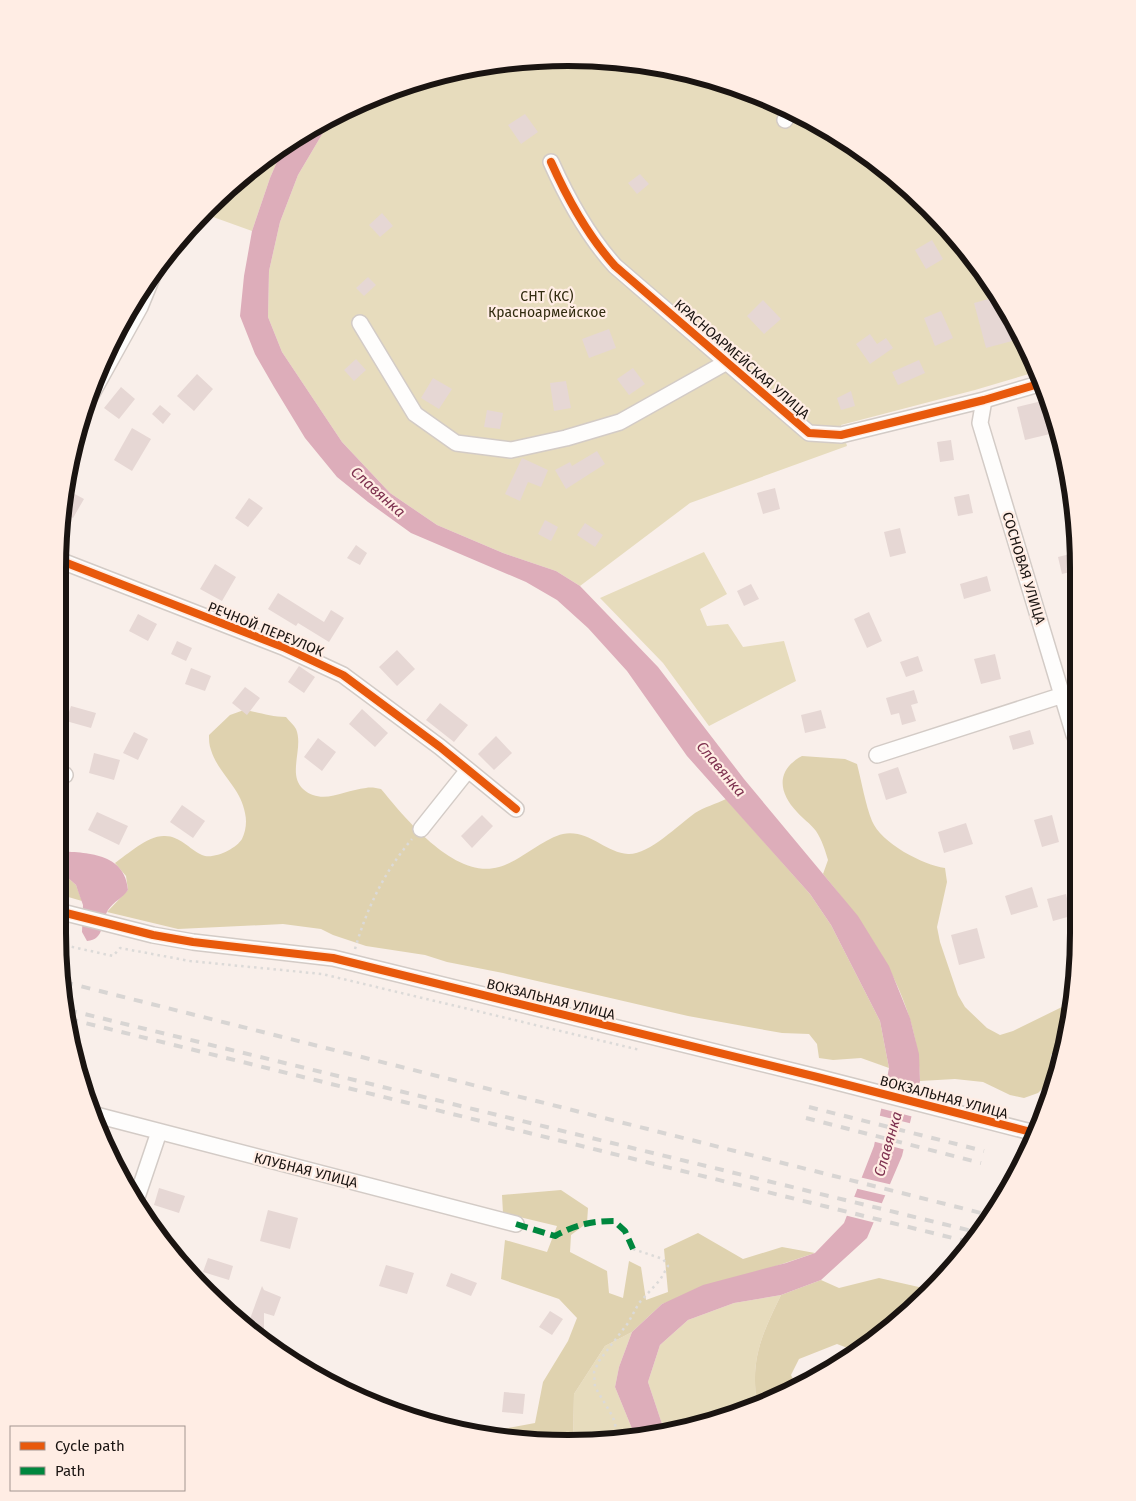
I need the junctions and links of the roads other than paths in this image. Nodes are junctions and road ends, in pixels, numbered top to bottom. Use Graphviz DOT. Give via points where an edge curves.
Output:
graph roads {
  1 [pos="551,162"];
  2 [pos="141,305"];
  3 [pos="360,323"];
  4 [pos="124,334"];
  5 [pos="727,362"];
  6 [pos="1035,385"];
  7 [pos="984,400"];
  8 [pos="66,563"];
  9 [pos="1063,695"];
  10 [pos="1070,720"];
  11 [pos="877,755"];
  12 [pos="468,770"];
  13 [pos="516,809"];
  14 [pos="421,829"];
  15 [pos="66,913"];
  16 [pos="101,1116"];
  17 [pos="159,1132"];
  18 [pos="1029,1132"];
  19 [pos="139,1193"];
  20 [pos="516,1224"];
  1 -- 5 [label="street, КРАСНОАРМЕЙСКАЯ УЛИЦА" via="564,192 595,244 615,266"];
  2 -- 4 [label="street"];
  3 -- 5 [label="street" via="415,414 456,443 511,450 620,422"];
  5 -- 7 [label="street, КРАСНОАРМЕЙСКАЯ УЛИЦА" via="809,433 840,435"];
  6 -- 7 [label="street, КРАСНОАРМЕЙСКАЯ УЛИЦА"];
  7 -- 9 [label="street, СОСНОВАЯ УЛИЦА" via="980,423"];
  8 -- 12 [label="street, РЕЧНОЙ ПЕРЕУЛОК" via="283,647 343,676"];
  9 -- 10 [label="street, СОСНОВАЯ УЛИЦА"];
  9 -- 11 [label="street"];
  12 -- 13 [label="street, РЕЧНОЙ ПЕРЕУЛОК"];
  12 -- 14 [label="street"];
  15 -- 18 [label="street, ВОКЗАЛЬНАЯ УЛИЦА" via="193,942 333,958"];
  16 -- 17 [label="street, КЛУБНАЯ УЛИЦА"];
  17 -- 19 [label="street"];
  17 -- 20 [label="street, КЛУБНАЯ УЛИЦА"];
}
